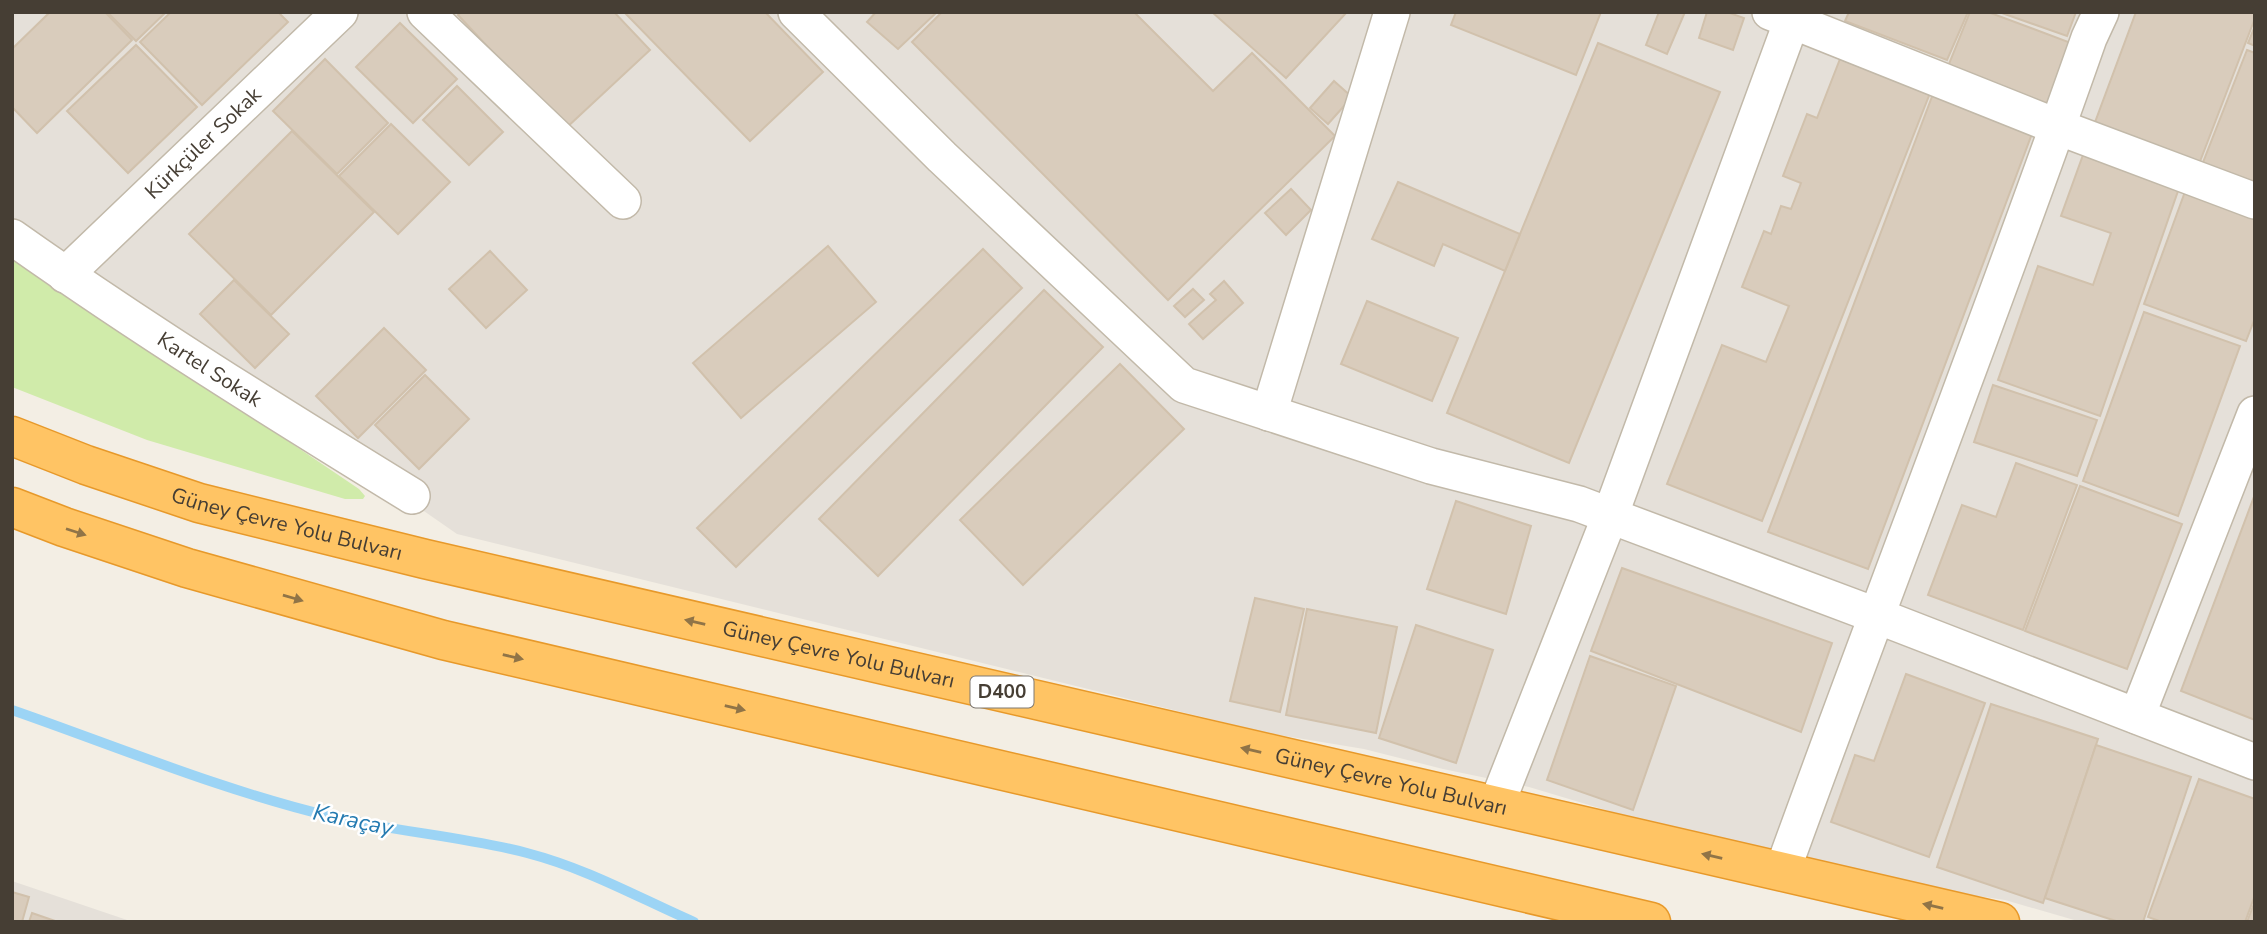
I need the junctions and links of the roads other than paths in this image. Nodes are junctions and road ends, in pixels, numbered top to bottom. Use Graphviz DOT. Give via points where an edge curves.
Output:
graph roads {
  1 [pos="340,12"];
  2 [pos="425,12"];
  3 [pos="796,12"];
  4 [pos="1392,12"];
  5 [pos="2101,12"];
  6 [pos="1786,15"];
  7 [pos="2058,127"];
  8 [pos="623,201"];
  9 [pos="2255,201"];
  10 [pos="12,237"];
  11 [pos="65,275"];
  12 [pos="1269,413"];
  13 [pos="2255,414"];
  14 [pos="12,436"];
  15 [pos="412,496"];
  16 [pos="12,507"];
  17 [pos="1610,516"];
  18 [pos="1875,615"];
  19 [pos="2137,716"];
  20 [pos="2255,762"];
  21 [pos="1496,806"];
  22 [pos="1782,872"];
  23 [pos="1651,922"];
  24 [pos="2000,922"];
  1 -- 11 [label="street, Kürkçüler Sokak"];
  2 -- 8 [label="street"];
  3 -- 12 [label="street" via="1184,385"];
  4 -- 12 [label="street"];
  5 -- 7 [label="street"];
  6 -- 7 [label="street"];
  6 -- 17 [label="street"];
  7 -- 9 [label="street"];
  7 -- 18 [label="street"];
  10 -- 11 [label="street, Kartel Sokak"];
  11 -- 15 [label="street, Kartel Sokak"];
  12 -- 17 [label="street" via="1431,466"];
  13 -- 19 [label="street"];
  21 -- 14 [label="highway, Güney Çevre Yolu Bulvarı / D400, one-way" via="199,503"];
  16 -- 23 [label="highway, one-way" via="187,568 443,640"];
  17 -- 18 [label="street"];
  17 -- 21 [label="street"];
  18 -- 19 [label="street"];
  18 -- 22 [label="street"];
  19 -- 20 [label="street"];
  22 -- 21 [label="highway, Güney Çevre Yolu Bulvarı / D400, one-way"];
  24 -- 22 [label="highway, Güney Çevre Yolu Bulvarı / D400, one-way"];
}
